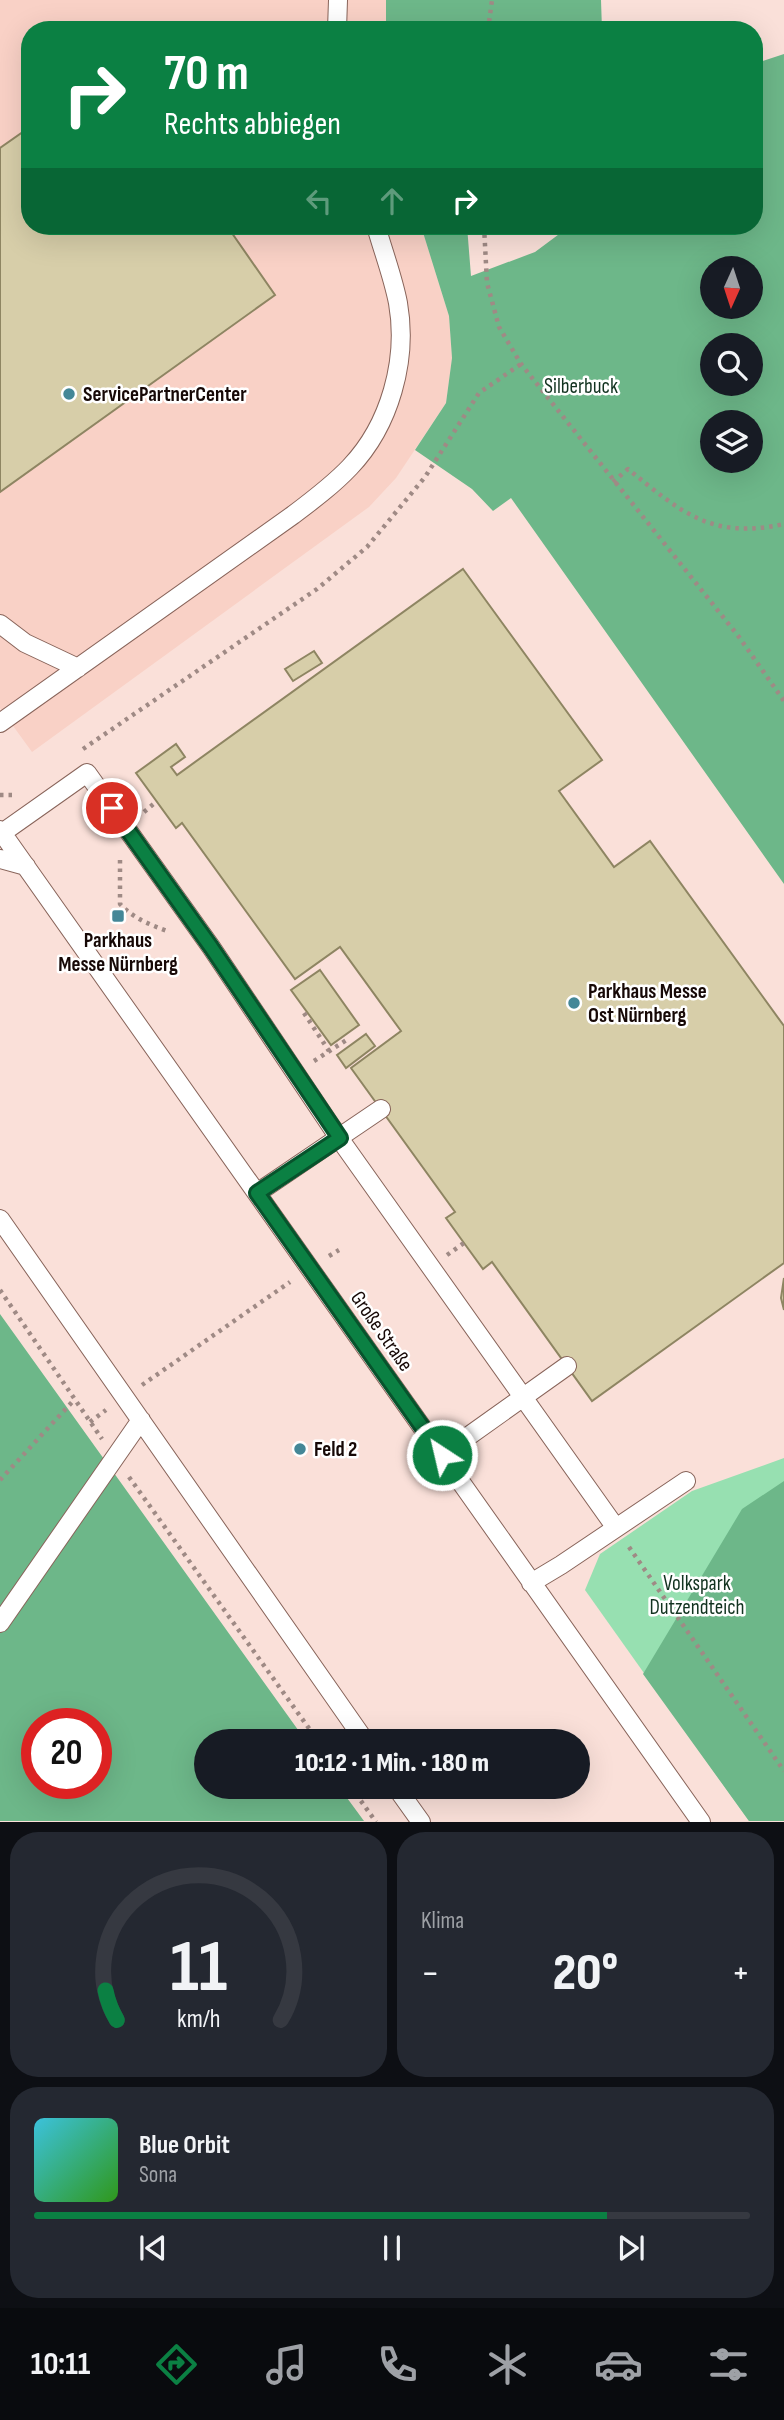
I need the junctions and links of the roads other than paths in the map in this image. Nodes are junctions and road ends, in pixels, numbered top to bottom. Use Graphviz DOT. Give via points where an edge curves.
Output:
graph roads {
  1 [pos="338,0"];
  2 [pos="337,21"];
  3 [pos="379,235"];
  4 [pos="0,624"];
  5 [pos="78,668"];
  6 [pos="0,723"];
  7 [pos="1,831"];
  8 [pos="0,859"];
  9 [pos="26,866"];
  10 [pos="381,1110"];
  11 [pos="340,1138"];
  12 [pos="257,1193"];
  13 [pos="0,1219"];
  14 [pos="567,1366"];
  15 [pos="524,1397"];
  16 [pos="141,1420"];
  17 [pos="442,1455"];
  18 [pos="686,1481"];
  19 [pos="615,1528"];
  20 [pos="531,1583"];
  21 [pos="0,1623"];
  22 [pos="357,1729"];
  23 [pos="405,1799"];
  24 [pos="421,1822"];
  25 [pos="701,1822"];
  1 -- 2 [label="lane"];
  3 -- 5 [label="lane" via="398,303 400,331 399,367 376,433 327,490"];
  4 -- 5 [label="lane" via="25,643"];
  5 -- 6 [label="lane"];
  7 -- 9 [label="lane, Große Straße"];
  7 -- 11 [label="lane" via="87,773"];
  8 -- 9 [label="lane"];
  9 -- 12 [label="lane, Große Straße"];
  10 -- 11 [label="lane"];
  11 -- 12 [label="lane"];
  11 -- 15 [label="lane"];
  12 -- 17 [label="lane, Große Straße"];
  13 -- 16 [label="lane"];
  14 -- 15 [label="lane"];
  15 -- 17 [label="lane"];
  15 -- 19 [label="lane"];
  16 -- 21 [label="lane"];
  16 -- 22 [label="lane"];
  17 -- 20 [label="lane, Große Straße"];
  18 -- 19 [label="lane"];
  19 -- 20 [label="lane"];
  20 -- 25 [label="lane, Große Straße"];
  23 -- 24 [label="lane"];
}
